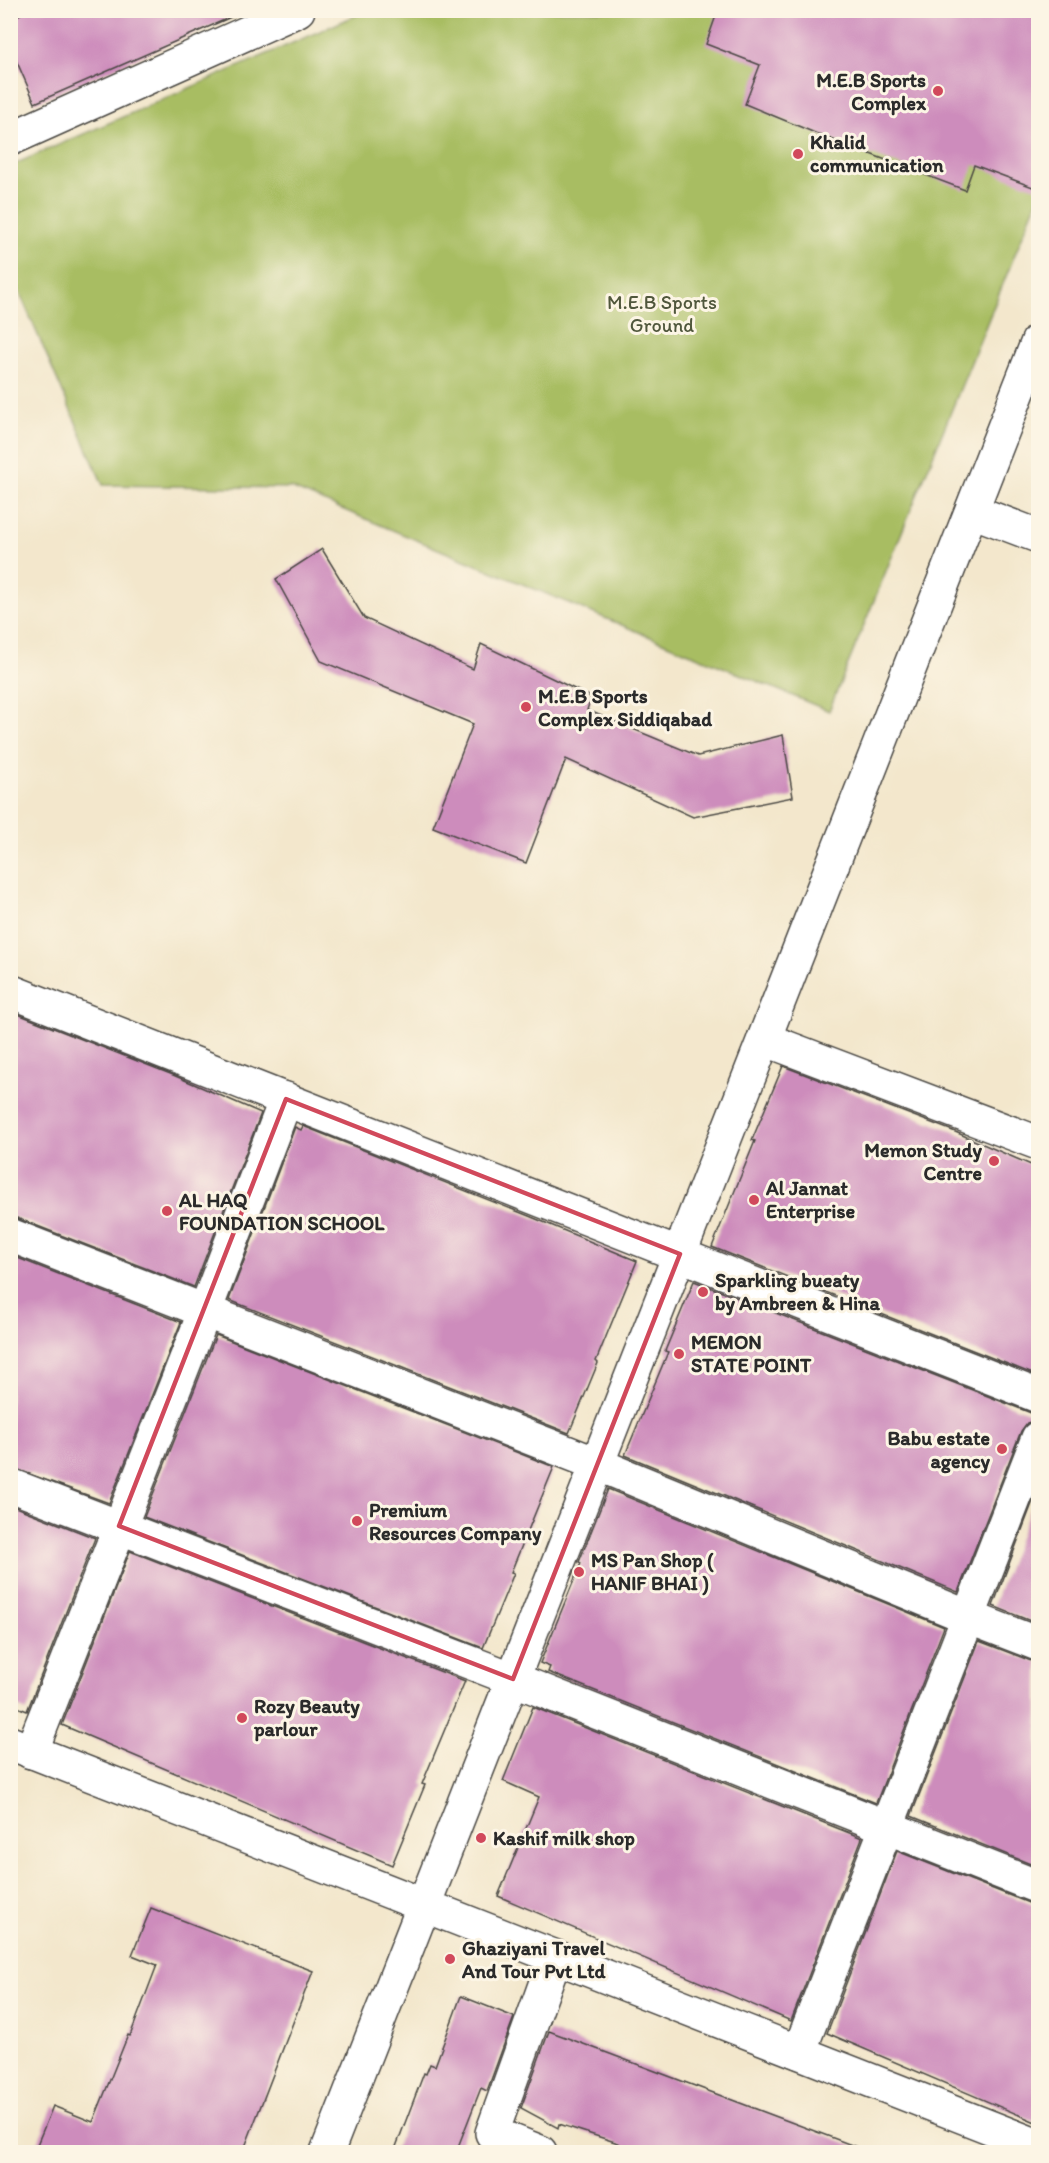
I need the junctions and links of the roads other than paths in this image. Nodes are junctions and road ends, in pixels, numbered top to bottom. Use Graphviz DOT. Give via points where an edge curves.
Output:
graph roads {
  1 [pos="298,10"];
  2 [pos="10,139"];
  3 [pos="1038,341"];
  4 [pos="972,511"];
  5 [pos="1038,536"];
  6 [pos="10,991"];
  7 [pos="764,1039"];
  8 [pos="286,1100"];
  9 [pos="1038,1143"];
  10 [pos="10,1235"];
  11 [pos="680,1254"];
  12 [pos="205,1311"];
  13 [pos="1038,1396"];
  14 [pos="1038,1438"];
  15 [pos="597,1464"];
  16 [pos="10,1485"];
  17 [pos="119,1526"];
  18 [pos="968,1617"];
  19 [pos="1038,1644"];
  20 [pos="513,1678"];
  21 [pos="21,1748"];
  22 [pos="886,1828"];
  23 [pos="1038,1887"];
  24 [pos="423,1905"];
  25 [pos="555,1957"];
  26 [pos="799,2052"];
  27 [pos="1038,2146"];
  28 [pos="327,2152"];
  29 [pos="540,2152"];
  1 -- 2 [label="street"];
  3 -- 4 [label="street"];
  4 -- 5 [label="street"];
  4 -- 7 [label="street"];
  6 -- 8 [label="street"];
  7 -- 9 [label="street"];
  7 -- 11 [label="street"];
  8 -- 11 [label="street"];
  8 -- 12 [label="street"];
  10 -- 12 [label="street"];
  11 -- 13 [label="street"];
  11 -- 15 [label="street"];
  12 -- 15 [label="street"];
  12 -- 17 [label="street"];
  14 -- 18 [label="street"];
  15 -- 18 [label="street"];
  15 -- 20 [label="street"];
  16 -- 17 [label="street"];
  17 -- 20 [label="street"];
  17 -- 21 [label="street"];
  18 -- 19 [label="street"];
  18 -- 22 [label="street"];
  20 -- 22 [label="street"];
  20 -- 24 [label="street"];
  21 -- 24 [label="street"];
  22 -- 23 [label="street"];
  22 -- 26 [label="street"];
  24 -- 25 [label="street"];
  24 -- 28 [label="street"];
  25 -- 26 [label="street"];
  25 -- 29 [label="street" via="492,2133"];
  26 -- 27 [label="street"];
}
